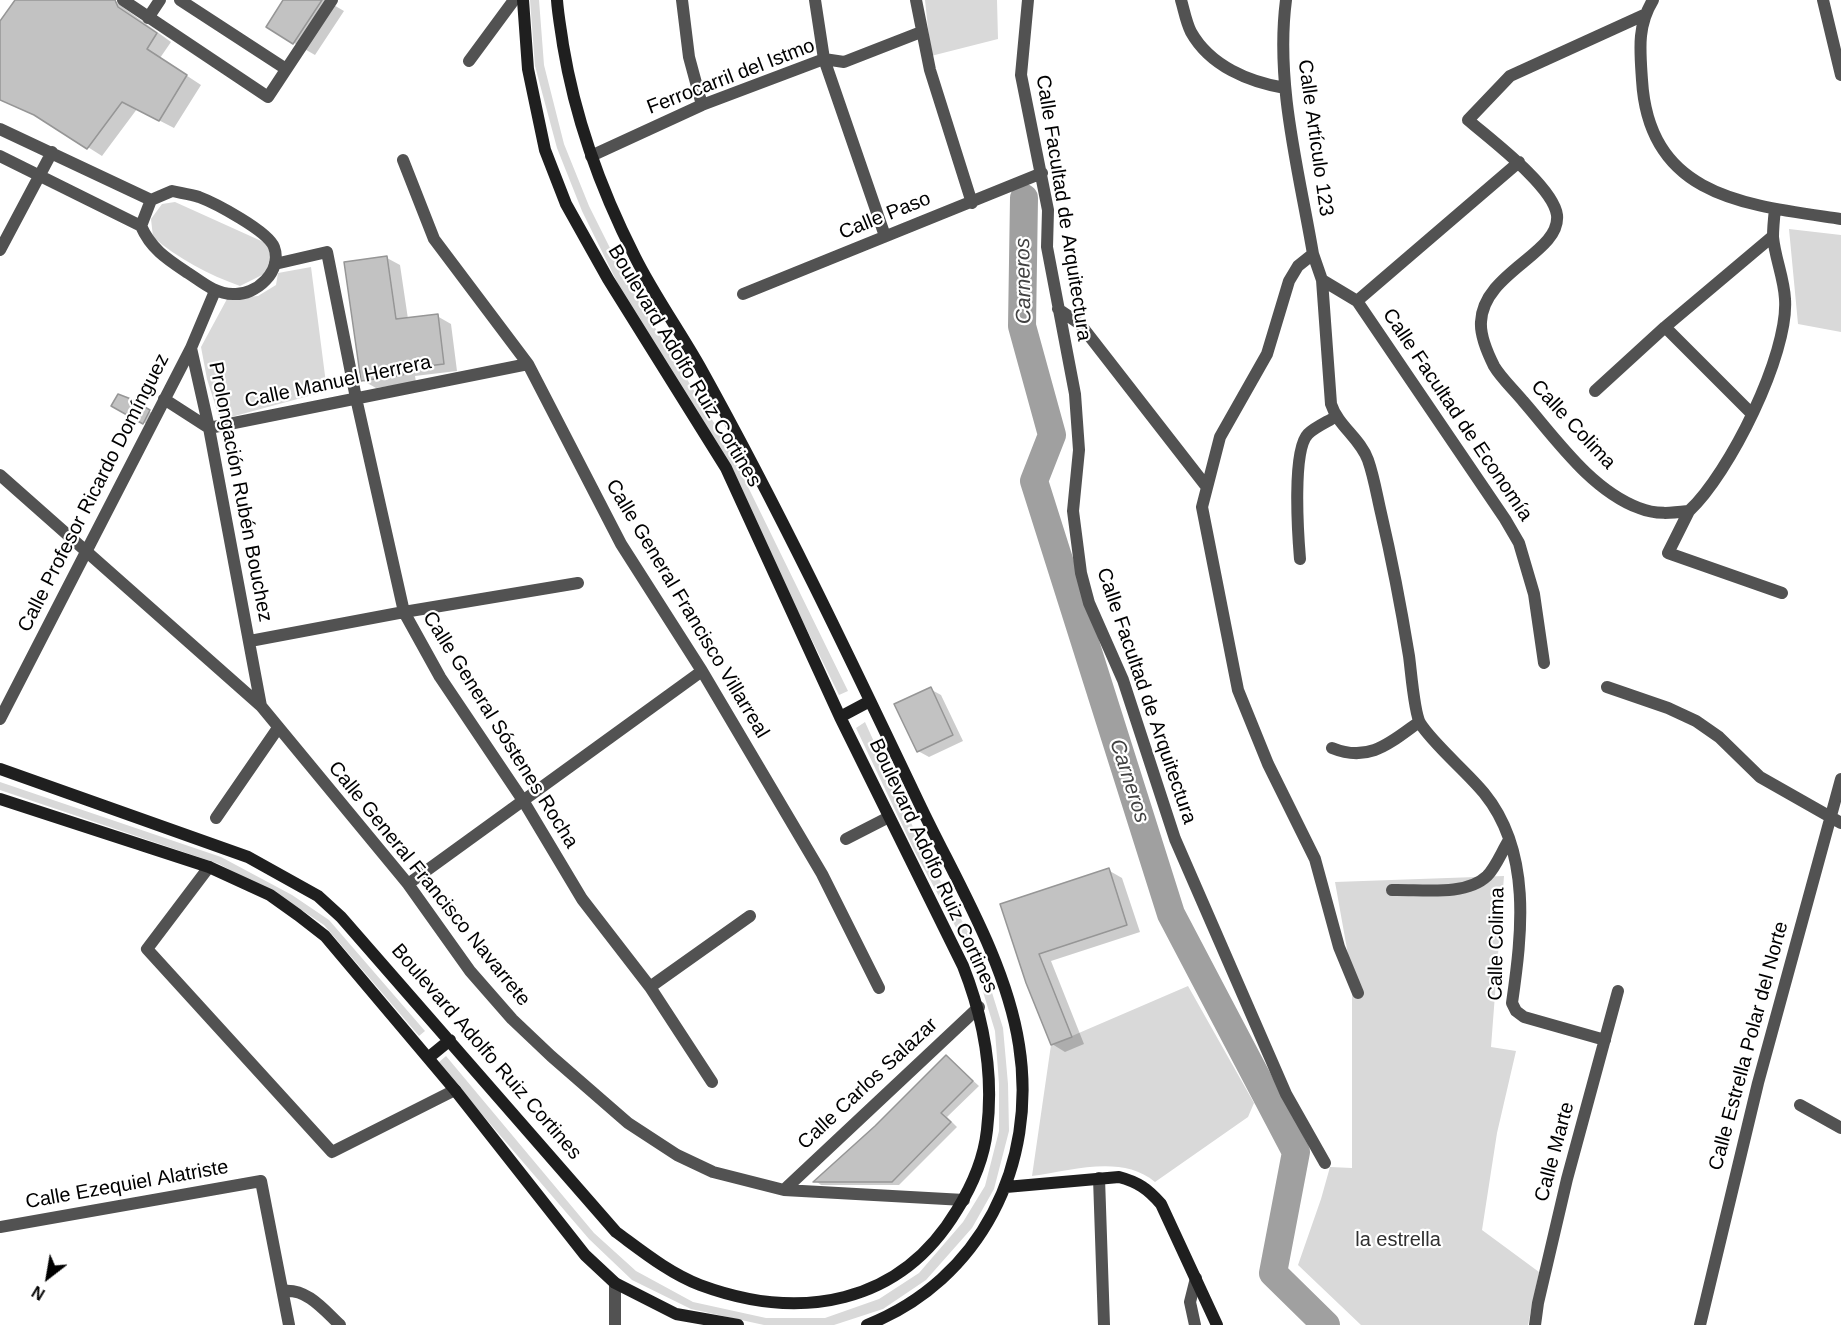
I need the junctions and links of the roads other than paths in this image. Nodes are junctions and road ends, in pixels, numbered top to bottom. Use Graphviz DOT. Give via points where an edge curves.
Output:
graph roads {
  1 [pos="123,0"];
  2 [pos="160,0"];
  3 [pos="180,0"];
  4 [pos="332,0"];
  5 [pos="514,0"];
  6 [pos="523,0"];
  7 [pos="557,0"];
  8 [pos="682,0"];
  9 [pos="815,0"];
  10 [pos="916,0"];
  11 [pos="1028,0"];
  12 [pos="1180,0"];
  13 [pos="1286,0"];
  14 [pos="1653,0"];
  15 [pos="1823,0"];
  16 [pos="1644,15"];
  17 [pos="148,18"];
  18 [pos="921,32"];
  19 [pos="824,59"];
  20 [pos="469,61"];
  21 [pos="286,69"];
  22 [pos="1841,75"];
  23 [pos="1286,88"];
  24 [pos="702,105"];
  25 [pos="0,129"];
  26 [pos="52,153"];
  27 [pos="0,156"];
  28 [pos="591,156"];
  29 [pos="403,160"];
  30 [pos="1519,162"];
  31 [pos="1037,175"];
  32 [pos="41,176"];
  33 [pos="152,200"];
  34 [pos="972,202"];
  35 [pos="1775,209"];
  36 [pos="1841,219"];
  37 [pos="141,226"];
  38 [pos="885,236"];
  39 [pos="1773,237"];
  40 [pos="0,250"];
  41 [pos="1313,254"];
  42 [pos="275,264"];
  43 [pos="1322,280"];
  44 [pos="215,291"];
  45 [pos="743,294"];
  46 [pos="1357,301"];
  47 [pos="1058,309"];
  48 [pos="1665,327"];
  49 [pos="190,348"];
  50 [pos="528,364"];
  51 [pos="1595,391"];
  52 [pos="356,398"];
  53 [pos="164,399"];
  54 [pos="1752,414"];
  55 [pos="1335,417"];
  56 [pos="209,428"];
  57 [pos="0,475"];
  58 [pos="1206,486"];
  59 [pos="1689,511"];
  60 [pos="87,552"];
  61 [pos="1300,559"];
  62 [pos="578,583"];
  63 [pos="1782,593"];
  64 [pos="404,612"];
  65 [pos="250,641"];
  66 [pos="1544,663"];
  67 [pos="702,671"];
  68 [pos="1607,687"];
  69 [pos="870,701"];
  70 [pos="261,706"];
  71 [pos="840,717"];
  72 [pos="0,720"];
  73 [pos="1419,722"];
  74 [pos="278,728"];
  75 [pos="1332,748"];
  76 [pos="0,769"];
  77 [pos="1841,779"];
  78 [pos="0,798"];
  79 [pos="524,802"];
  80 [pos="889,816"];
  81 [pos="216,818"];
  82 [pos="1836,820"];
  83 [pos="846,839"];
  84 [pos="1509,840"];
  85 [pos="209,867"];
  86 [pos="408,884"];
  87 [pos="1392,890"];
  88 [pos="750,916"];
  89 [pos="650,987"];
  90 [pos="879,988"];
  91 [pos="1618,991"];
  92 [pos="1358,993"];
  93 [pos="979,1007"];
  94 [pos="450,1040"];
  95 [pos="1605,1040"];
  96 [pos="428,1058"];
  97 [pos="712,1082"];
  98 [pos="455,1090"];
  99 [pos="1800,1105"];
  100 [pos="1841,1128"];
  101 [pos="1325,1163"];
  102 [pos="1099,1178"];
  103 [pos="1006,1187"];
  104 [pos="784,1190"];
  105 [pos="964,1200"];
  106 [pos="0,1227"];
  107 [pos="1196,1278"];
  108 [pos="615,1283"];
  109 [pos="283,1291"];
  110 [pos="289,1325"];
  111 [pos="340,1325"];
  112 [pos="615,1325"];
  113 [pos="738,1325"];
  114 [pos="867,1325"];
  115 [pos="1104,1325"];
  116 [pos="1195,1325"];
  117 [pos="1217,1325"];
  118 [pos="1535,1325"];
  119 [pos="1700,1325"];
  1 -- 17 [label="street"];
  2 -- 17 [label="street"];
  3 -- 21 [label="street"];
  4 -- 21 [label="street"];
  5 -- 20 [label="street"];
  6 -- 71 [label="main road, Boulevard Adolfo Ruiz Cortines" via="528,69 540,127 566,204 726,468"];
  7 -- 28 [label="main road, Boulevard Adolfo Ruiz Cortines" via="571,92"];
  8 -- 24 [label="street" via="689,57"];
  9 -- 19 [label="street"];
  10 -- 18 [label="street"];
  11 -- 31 [label="street, Calle Facultad de Arquitectura" via="1021,75"];
  12 -- 23 [label="street" via="1190,31 1207,53 1230,70 1260,83"];
  13 -- 23 [label="street, Calle Artículo 123" via="1282,35"];
  14 -- 16 [label="street"];
  15 -- 22 [label="street"];
  16 -- 30 [label="street" via="1510,76 1468,120"];
  16 -- 35 [label="street" via="1639,39 1643,104 1653,135 1673,162 1698,184 1722,196"];
  17 -- 21 [label="street" via="268,97"];
  18 -- 19 [label="street, Ferrocarril del Istmo" via="844,62"];
  18 -- 34 [label="street"];
  19 -- 24 [label="street, Ferrocarril del Istmo"];
  19 -- 38 [label="street"];
  23 -- 41 [label="street, Calle Artículo 123"];
  24 -- 28 [label="street, Ferrocarril del Istmo"];
  25 -- 26 [label="street"];
  26 -- 32 [label="street"];
  26 -- 33 [label="street"];
  27 -- 32 [label="street"];
  28 -- 69 [label="main road, Boulevard Adolfo Ruiz Cortines" via="635,258 747,451"];
  29 -- 50 [label="street, Calle General Francisco Villarreal" via="434,239"];
  30 -- 46 [label="street"];
  30 -- 59 [label="street, Calle Colima" via="1557,215 1548,241 1493,288 1483,305 1480,325 1495,367 1586,471 1613,494 1656,512"];
  31 -- 34 [label="street, Calle Paso"];
  31 -- 47 [label="street, Calle Facultad de Arquitectura" via="1048,210 1047,247"];
  32 -- 37 [label="street"];
  32 -- 40 [label="street"];
  33 -- 37 [label="street"];
  33 -- 42 [label="street" via="172,191 200,198 264,233 274,247"];
  34 -- 38 [label="street, Calle Paso"];
  35 -- 36 [label="street"];
  35 -- 39 [label="street"];
  37 -- 44 [label="street" via="149,244 164,258"];
  38 -- 45 [label="street, Calle Paso"];
  39 -- 48 [label="street"];
  39 -- 54 [label="street" via="1785,299 1785,321"];
  41 -- 43 [label="street, Calle Artículo 123"];
  41 -- 58 [label="street" via="1298,266 1289,281 1267,354 1220,437"];
  42 -- 44 [label="street" via="271,275 252,290 234,295"];
  42 -- 52 [label="street, Calle General Sóstenes Rocha" via="327,252"];
  43 -- 46 [label="street, Calle Facultad de Economía"];
  43 -- 55 [label="street"];
  44 -- 49 [label="street, Prolongación Rubén Bouchez"];
  46 -- 66 [label="street, Calle Facultad de Economía" via="1519,543 1534,594"];
  47 -- 58 [label="street" via="1080,324"];
  47 -- 101 [label="street, Calle Facultad de Arquitectura" via="1075,394 1079,450 1073,511 1089,603 1123,680 1175,839 1281,1084"];
  48 -- 51 [label="street"];
  48 -- 54 [label="street"];
  49 -- 53 [label="street, Calle Profesor Ricardo Domínguez"];
  49 -- 56 [label="street, Prolongación Rubén Bouchez"];
  50 -- 52 [label="street, Calle Manuel Herrera"];
  50 -- 67 [label="street, Calle General Francisco Villarreal" via="621,544"];
  52 -- 56 [label="street, Calle Manuel Herrera"];
  52 -- 64 [label="street, Calle General Sóstenes Rocha"];
  53 -- 56 [label="street"];
  53 -- 60 [label="street, Calle Profesor Ricardo Domínguez"];
  54 -- 59 [label="street" via="1718,479"];
  55 -- 61 [label="street" via="1308,434 1301,446 1296,518"];
  55 -- 73 [label="street" via="1354,435 1368,459 1396,580"];
  56 -- 65 [label="street, Prolongación Rubén Bouchez"];
  57 -- 60 [label="street, Calle General Francisco Navarrete"];
  58 -- 92 [label="street" via="1203,525 1238,690 1268,764 1315,859 1339,947"];
  59 -- 63 [label="street" via="1668,553"];
  60 -- 70 [label="street, Calle General Francisco Navarrete"];
  60 -- 72 [label="street, Calle Profesor Ricardo Domínguez"];
  62 -- 64 [label="street"];
  64 -- 65 [label="street"];
  64 -- 79 [label="street, Calle General Sóstenes Rocha" via="440,676"];
  65 -- 70 [label="street, Prolongación Rubén Bouchez"];
  67 -- 79 [label="street"];
  67 -- 90 [label="street, Calle General Francisco Villarreal" via="822,874"];
  68 -- 82 [label="street" via="1696,721 1719,737 1760,777"];
  69 -- 71 [label="main road"];
  69 -- 103 [label="main road, Boulevard Adolfo Ruiz Cortines" via="1008,995 1020,1047 1022,1092 1018,1142"];
  70 -- 74 [label="street, Calle General Francisco Navarrete"];
  71 -- 80 [label="main road, Boulevard Adolfo Ruiz Cortines"];
  73 -- 75 [label="street" via="1387,745 1362,754"];
  73 -- 84 [label="street, Calle Colima" via="1485,794"];
  74 -- 81 [label="street"];
  74 -- 86 [label="street, Calle General Francisco Navarrete"];
  76 -- 94 [label="main road, Boulevard Adolfo Ruiz Cortines" via="248,857 284,874 341,916"];
  77 -- 82 [label="street, Calle Estrella Polar del Norte"];
  78 -- 85 [label="main road"];
  79 -- 86 [label="street"];
  79 -- 89 [label="street, Calle General Sóstenes Rocha" via="582,899"];
  80 -- 83 [label="street"];
  80 -- 93 [label="main road, Boulevard Adolfo Ruiz Cortines" via="963,966"];
  82 -- 119 [label="street, Calle Estrella Polar del Norte" via="1758,1083"];
  84 -- 87 [label="street" via="1488,875 1475,884"];
  84 -- 95 [label="street, Calle Colima" via="1521,913 1512,1003 1524,1017"];
  85 -- 96 [label="main road" via="270,896 325,936"];
  85 -- 98 [label="street" via="147,949 332,1152"];
  86 -- 104 [label="street, Calle General Francisco Navarrete" via="470,971 512,1019 628,1123 677,1155 713,1172"];
  88 -- 89 [label="street"];
  89 -- 97 [label="street, Calle General Sóstenes Rocha"];
  91 -- 95 [label="street, Calle Marte"];
  93 -- 104 [label="street, Calle Carlos Salazar"];
  93 -- 105 [label="main road, Boulevard Adolfo Ruiz Cortines" via="988,1055 987,1132 977,1172"];
  94 -- 96 [label="main road"];
  94 -- 105 [label="main road, Boulevard Adolfo Ruiz Cortines" via="616,1232 661,1264 719,1291 788,1303 829,1302 871,1289 912,1266 942,1235"];
  95 -- 118 [label="street, Calle Marte" via="1559,1213"];
  96 -- 98 [label="main road"];
  98 -- 108 [label="main road" via="585,1255"];
  99 -- 100 [label="street"];
  102 -- 103 [label="main road"];
  102 -- 107 [label="main road" via="1119,1177 1149,1190 1161,1204"];
  102 -- 115 [label="street"];
  103 -- 114 [label="main road, Boulevard Adolfo Ruiz Cortines" via="985,1230 957,1266 921,1296"];
  104 -- 105 [label="street, Calle General Francisco Navarrete"];
  106 -- 109 [label="street, Calle Ezequiel Alatriste" via="261,1181"];
  107 -- 116 [label="street" via="1190,1302"];
  107 -- 117 [label="main road"];
  108 -- 112 [label="street"];
  108 -- 113 [label="main road" via="676,1314"];
  109 -- 110 [label="street"];
  109 -- 111 [label="street" via="307,1295"];
}
